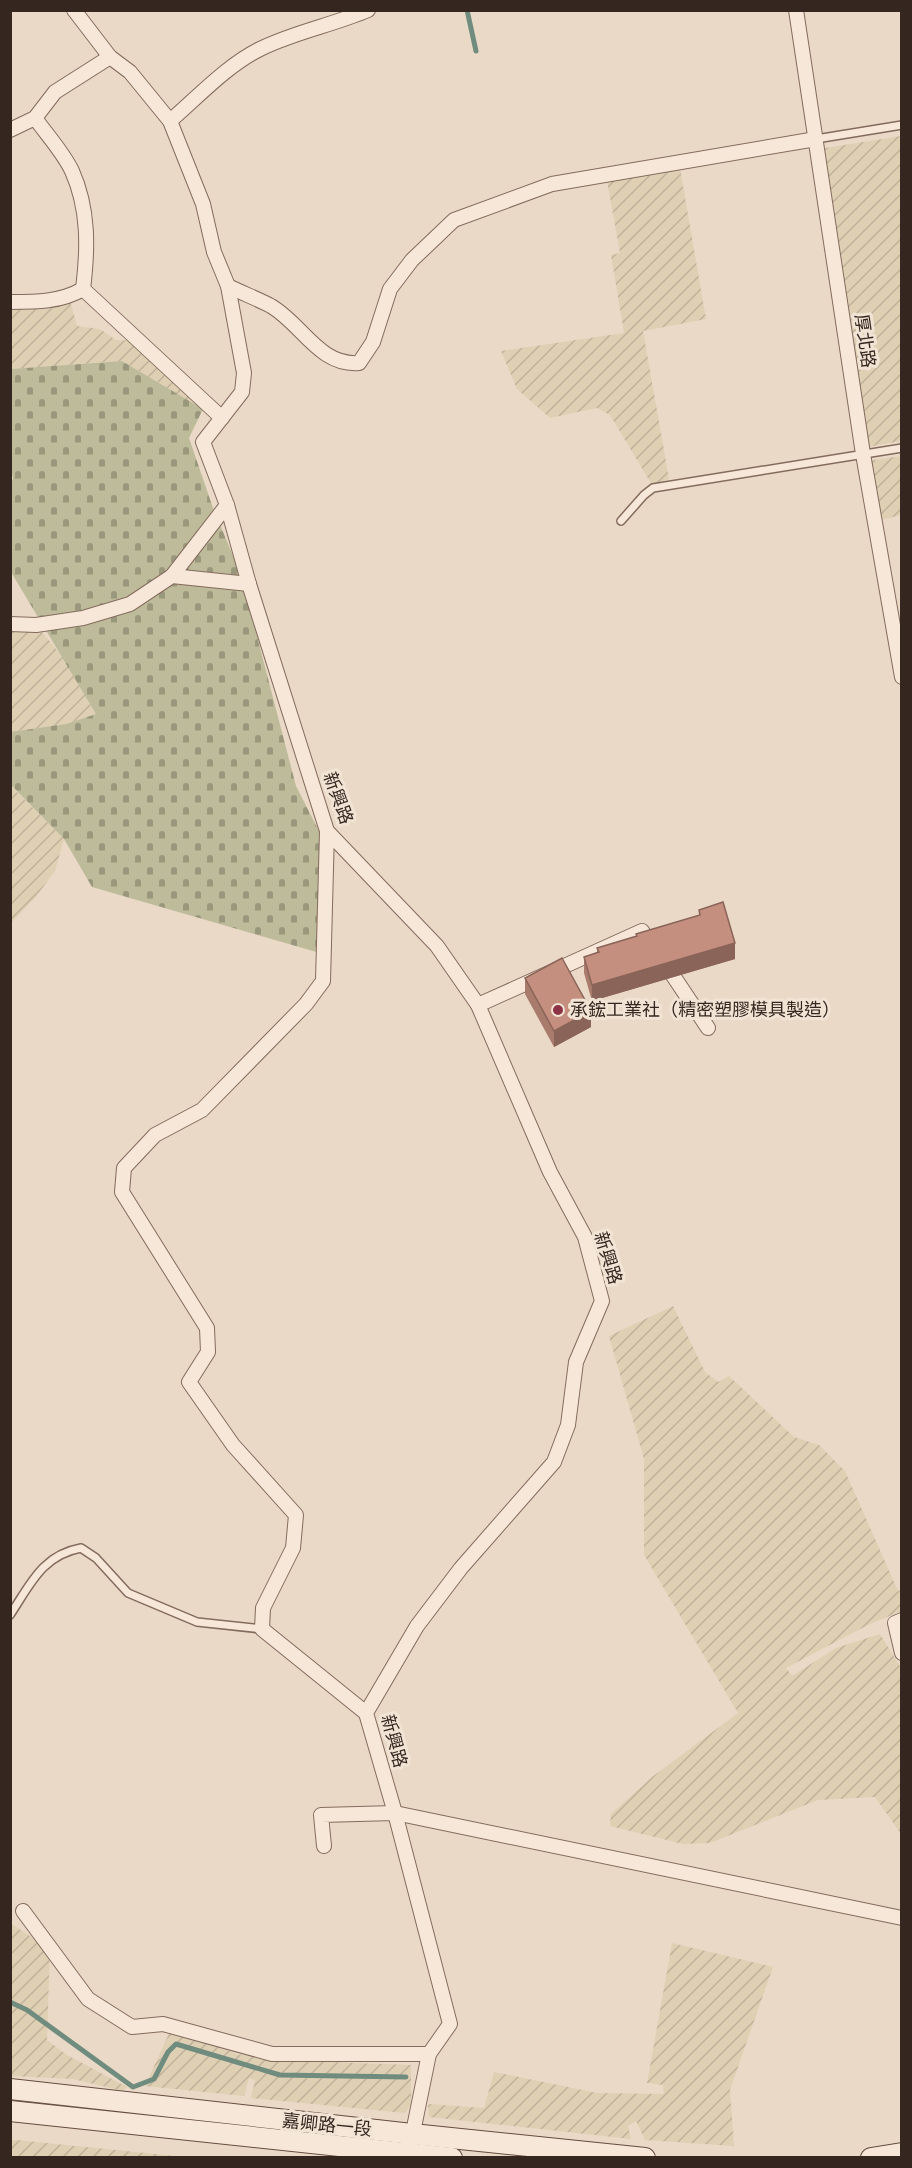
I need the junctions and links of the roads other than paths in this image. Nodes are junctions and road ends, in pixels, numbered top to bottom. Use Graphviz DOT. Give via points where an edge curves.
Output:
graph roads {
  1 [pos="74,10"];
  2 [pos="368,10"];
  3 [pos="796,10"];
  4 [pos="110,57"];
  5 [pos="35,118"];
  6 [pos="170,121"];
  7 [pos="902,125"];
  8 [pos="10,130"];
  9 [pos="816,139"];
  10 [pos="228,286"];
  11 [pos="83,289"];
  12 [pos="10,302"];
  13 [pos="222,418"];
  14 [pos="902,448"];
  15 [pos="863,454"];
  16 [pos="227,505"];
  17 [pos="621,521"];
  18 [pos="172,576"];
  19 [pos="249,584"];
  20 [pos="10,624"];
  21 [pos="902,677"];
  22 [pos="327,831"];
  23 [pos="478,1005"];
  24 [pos="708,1028"];
  25 [pos="10,1616"];
  26 [pos="902,1620"];
  27 [pos="262,1629"];
  28 [pos="902,1653"];
  29 [pos="366,1713"];
  30 [pos="395,1813"];
  31 [pos="324,1846"];
  32 [pos="23,1911"];
  33 [pos="902,1918"];
  34 [pos="429,2054"];
  35 [pos="10,2089"];
  36 [pos="10,2111"];
  37 [pos="410,2148"];
  38 [pos="902,2153"];
  39 [pos="452,2157"];
  40 [pos="645,2157"];
  41 [pos="871,2157"];
  1 -- 4 [label="street"];
  2 -- 6 [label="street" via="260,49 236,63"];
  3 -- 9 [label="street, 厚北路"];
  4 -- 5 [label="street" via="55,92"];
  4 -- 6 [label="street" via="130,72"];
  5 -- 8 [label="street"];
  5 -- 11 [label="street" via="71,170 83,203 87,249"];
  6 -- 10 [label="street" via="203,204 214,252"];
  7 -- 9 [label="lane"];
  9 -- 10 [label="street" via="552,184 454,220 412,260 390,289 373,342 359,363 347,364 324,354 273,307"];
  9 -- 15 [label="street, 厚北路"];
  10 -- 13 [label="street" via="244,373 242,392"];
  11 -- 12 [label="street" via="70,296 37,302"];
  11 -- 13 [label="street"];
  13 -- 16 [label="street, 新興路" via="203,442"];
  14 -- 15 [label="lane"];
  15 -- 17 [label="lane" via="653,488"];
  15 -- 21 [label="street, 厚北路"];
  16 -- 18 [label="street"];
  16 -- 19 [label="street, 新興路"];
  18 -- 19 [label="street"];
  18 -- 20 [label="street" via="130,604 83,618 36,625"];
  19 -- 22 [label="street, 新興路"];
  22 -- 23 [label="street, 新興路" via="437,946"];
  22 -- 27 [label="street" via="323,981 306,1004 202,1110 155,1135 124,1168 122,1192 207,1328 208,1352 189,1382 233,1445 296,1515 293,1548 263,1608"];
  23 -- 24 [label="street" via="642,931"];
  23 -- 29 [label="street, 新興路" via="550,1172 585,1238 602,1301 576,1362 567,1425 554,1462 461,1568 417,1626"];
  25 -- 27 [label="lane" via="41,1568 66,1551 81,1548 96,1558 128,1593 196,1622"];
  26 -- 28 [label="street" via="895,1623"];
  27 -- 29 [label="street"];
  29 -- 30 [label="street, 新興路"];
  30 -- 31 [label="street" via="321,1815"];
  30 -- 33 [label="street"];
  30 -- 34 [label="street, 新興路" via="450,2024"];
  32 -- 34 [label="street" via="88,1999 132,2027 163,2024 272,2054"];
  34 -- 37 [label="street, 新興路"];
  35 -- 37 [label="street, 嘉卿路一段"];
  36 -- 37 [label="street, 嘉卿路一段"];
  37 -- 39 [label="street, 嘉卿路一段"];
  37 -- 40 [label="street, 嘉卿路一段"];
  38 -- 41 [label="street"];
}
